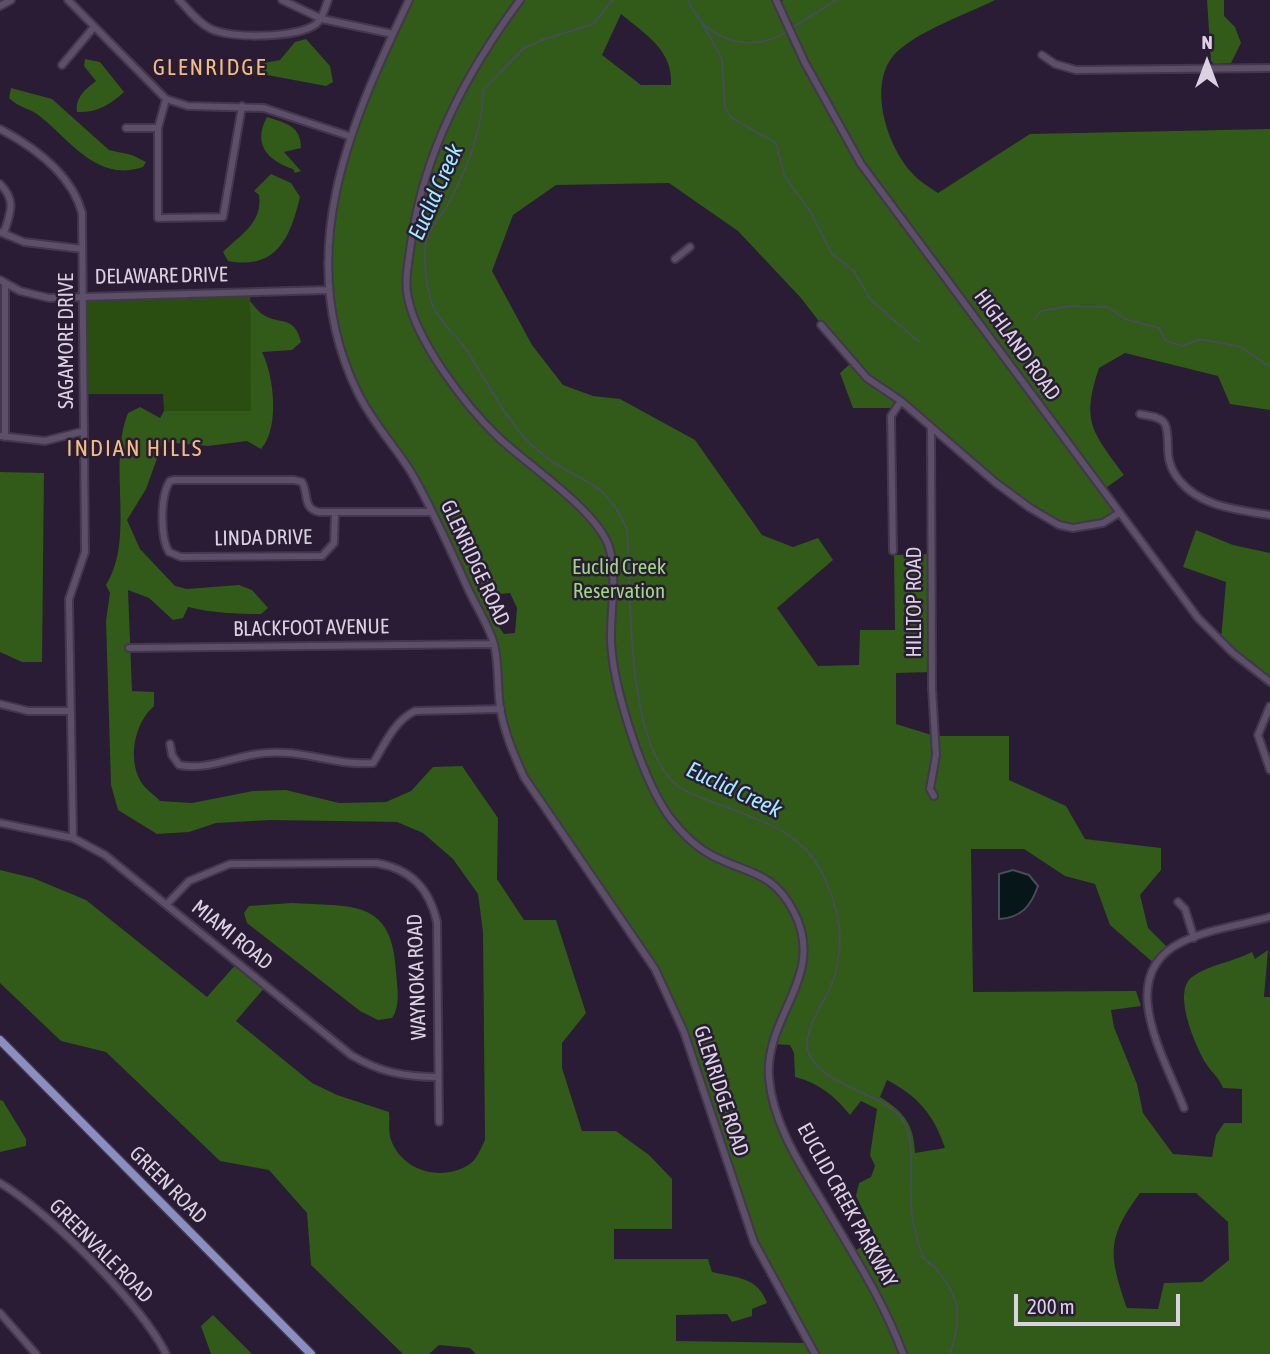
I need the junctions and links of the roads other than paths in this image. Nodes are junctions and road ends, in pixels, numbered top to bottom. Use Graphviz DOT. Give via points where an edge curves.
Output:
graph roads {
  1 [pos="11,0"];
  2 [pos="68,0"];
  3 [pos="179,0"];
  4 [pos="282,0"];
  5 [pos="328,0"];
  6 [pos="409,0"];
  7 [pos="520,0"];
  8 [pos="777,3"];
  9 [pos="0,6"];
  10 [pos="322,19"];
  11 [pos="93,27"];
  12 [pos="393,34"];
  13 [pos="1042,55"];
  14 [pos="62,65"];
  15 [pos="1270,68"];
  16 [pos="166,99"];
  17 [pos="242,106"];
  18 [pos="126,128"];
  19 [pos="158,128"];
  20 [pos="0,129"];
  21 [pos="349,136"];
  22 [pos="0,184"];
  23 [pos="2,233"];
  24 [pos="690,247"];
  25 [pos="82,249"];
  26 [pos="675,259"];
  27 [pos="3,281"];
  28 [pos="327,290"];
  29 [pos="83,295"];
  30 [pos="821,325"];
  31 [pos="901,401"];
  32 [pos="1140,414"];
  33 [pos="931,428"];
  34 [pos="84,431"];
  35 [pos="3,436"];
  36 [pos="431,512"];
  37 [pos="335,513"];
  38 [pos="1119,513"];
  39 [pos="1270,515"];
  40 [pos="893,551"];
  41 [pos="494,644"];
  42 [pos="129,648"];
  43 [pos="1270,682"];
  44 [pos="0,704"];
  45 [pos="1270,706"];
  46 [pos="501,709"];
  47 [pos="70,711"];
  48 [pos="170,744"];
  49 [pos="1270,769"];
  50 [pos="934,796"];
  51 [pos="0,823"];
  52 [pos="73,838"];
  53 [pos="1178,902"];
  54 [pos="167,904"];
  55 [pos="1270,917"];
  56 [pos="1194,938"];
  57 [pos="0,1040"];
  58 [pos="438,1077"];
  59 [pos="1184,1108"];
  60 [pos="439,1122"];
  61 [pos="0,1183"];
  62 [pos="0,1313"];
  63 [pos="36,1354"];
  64 [pos="166,1354"];
  65 [pos="311,1354"];
  66 [pos="815,1354"];
  67 [pos="902,1354"];
  1 -- 9 [label="street"];
  2 -- 11 [label="street"];
  3 -- 10 [label="street" via="203,25 220,33 292,33"];
  4 -- 10 [label="street"];
  5 -- 10 [label="street"];
  6 -- 12 [label="street, GLENRIDGE ROAD"];
  7 -- 67 [label="street, EUCLID CREEK PARKWAY" via="492,38 442,130 415,215 408,296 445,372 477,415 588,515 608,545 613,668 630,730 667,812 712,856 769,880 794,912 804,956 800,981 770,1050 774,1105 786,1138 881,1301"];
  8 -- 38 [label="street, HIGHLAND ROAD" via="861,164"];
  10 -- 12 [label="street"];
  11 -- 14 [label="street"];
  11 -- 16 [label="street"];
  12 -- 21 [label="street, GLENRIDGE ROAD"];
  13 -- 15 [label="street" via="1076,70"];
  16 -- 17 [label="street" via="188,106"];
  16 -- 19 [label="street"];
  17 -- 19 [label="street" via="223,217 158,218"];
  17 -- 21 [label="street" via="264,108"];
  18 -- 19 [label="street"];
  20 -- 25 [label="street, SAGAMORE DRIVE" via="68,183 82,214"];
  21 -- 28 [label="street, GLENRIDGE ROAD" via="327,247"];
  22 -- 23 [label="street" via="8,192 12,211"];
  23 -- 25 [label="street" via="45,246"];
  24 -- 26 [label="street"];
  25 -- 29 [label="street, SAGAMORE DRIVE"];
  27 -- 29 [label="street, DELAWARE DRIVE" via="49,298"];
  27 -- 35 [label="street"];
  28 -- 29 [label="street, DELAWARE DRIVE"];
  28 -- 36 [label="street, GLENRIDGE ROAD" via="335,336 358,394 409,469"];
  29 -- 34 [label="street, SAGAMORE DRIVE"];
  30 -- 31 [label="street" via="867,378"];
  31 -- 33 [label="street"];
  31 -- 40 [label="street" via="891,416"];
  32 -- 39 [label="street" via="1165,424 1171,468 1181,483 1203,500"];
  33 -- 38 [label="street" via="996,483 1059,525 1087,527"];
  33 -- 50 [label="street, HILLTOP ROAD" via="934,776 930,789"];
  34 -- 35 [label="street" via="45,441"];
  34 -- 47 [label="street, SAGAMORE DRIVE" via="85,552 69,599"];
  36 -- 37 [label="street"];
  36 -- 41 [label="street, GLENRIDGE ROAD"];
  37 -- 37 [label="street, LINDA DRIVE" via="310,510 306,488 294,480 170,481 164,543 169,552 181,557 322,556 334,542"];
  38 -- 43 [label="street, HIGHLAND ROAD" via="1198,618"];
  41 -- 42 [label="street, BLACKFOOT AVENUE"];
  41 -- 46 [label="street, GLENRIDGE ROAD"];
  44 -- 47 [label="street" via="28,711"];
  45 -- 49 [label="street" via="1258,734"];
  46 -- 48 [label="street" via="415,711 403,716 373,763 337,764 269,752 194,768 180,765"];
  46 -- 66 [label="street, GLENRIDGE ROAD" via="524,777 655,969 684,1032 754,1242"];
  47 -- 52 [label="street, SAGAMORE DRIVE"];
  51 -- 52 [label="street, MIAMI ROAD"];
  52 -- 54 [label="street, MIAMI ROAD" via="104,855"];
  53 -- 56 [label="street" via="1185,909"];
  54 -- 58 [label="street, MIAMI ROAD" via="351,1055 386,1072"];
  54 -- 58 [label="street, WAYNOKA ROAD" via="189,881 219,866 376,863 411,875 433,904 437,922"];
  55 -- 56 [label="street"];
  56 -- 59 [label="street" via="1160,958 1146,988 1149,1020"];
  57 -- 65 [label="main road, GREEN ROAD"];
  58 -- 60 [label="street, WAYNOKA ROAD"];
  61 -- 64 [label="street, GREENVALE ROAD" via="46,1217 135,1307"];
  62 -- 63 [label="street"];
}
